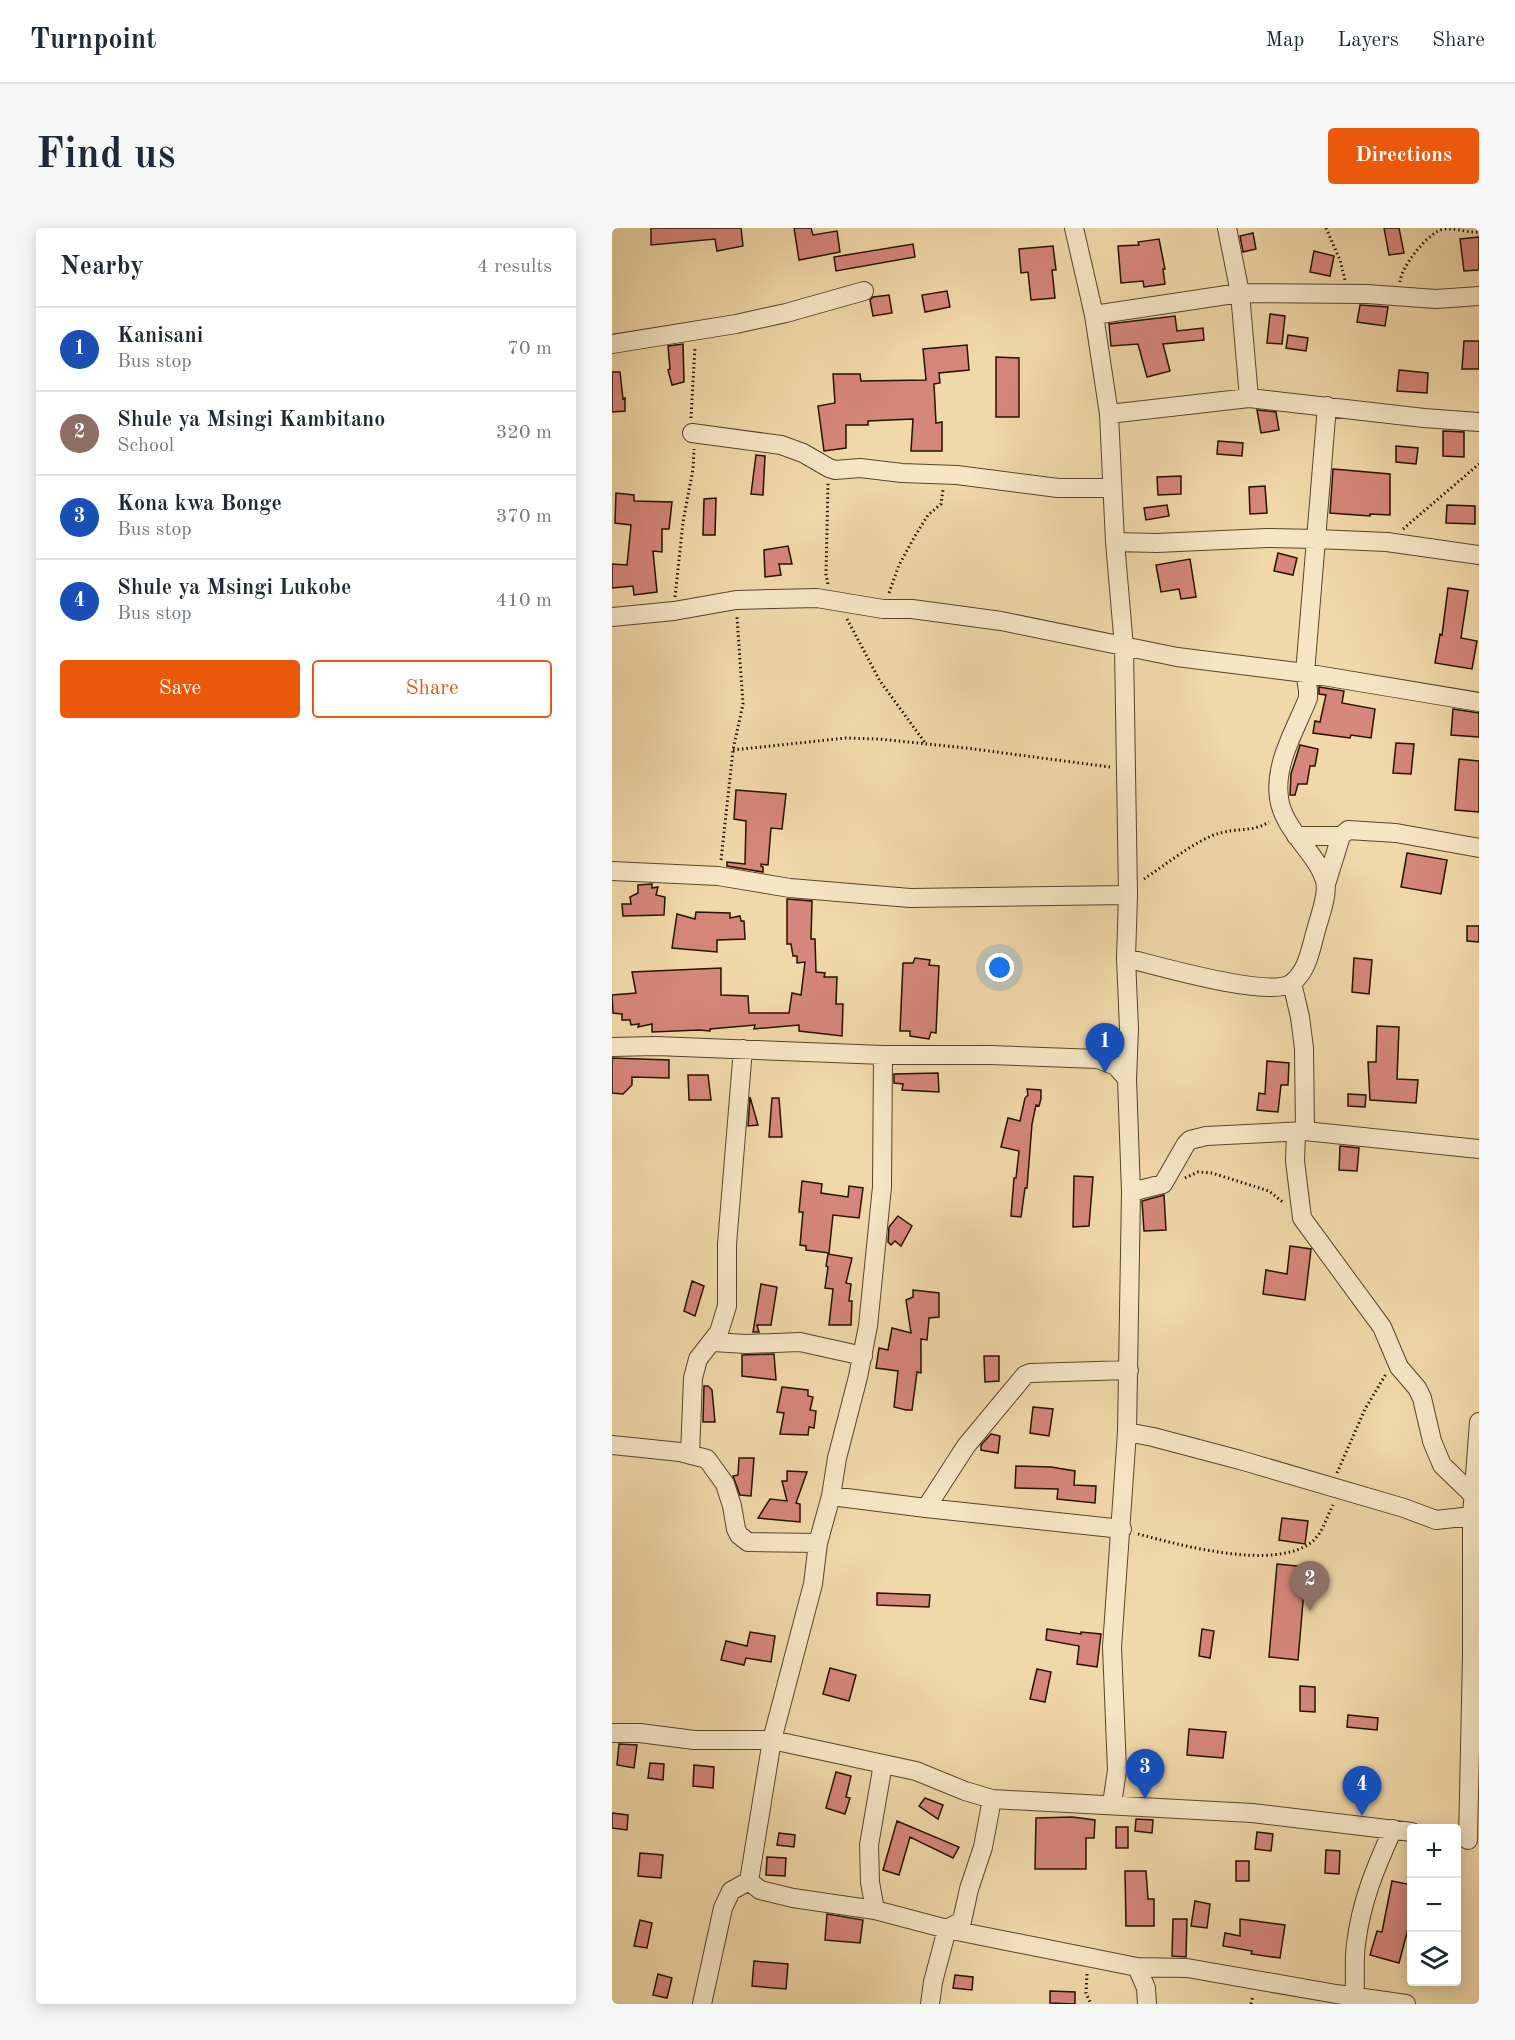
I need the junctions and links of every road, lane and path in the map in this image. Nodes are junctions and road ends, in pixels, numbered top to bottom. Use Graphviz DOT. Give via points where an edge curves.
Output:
graph roads {
  1 [pos="1074,228"];
  2 [pos="1227,228"];
  3 [pos="1326,228"];
  4 [pos="1479,232"];
  5 [pos="864,291"];
  6 [pos="1239,293"];
  7 [pos="1345,294"];
  8 [pos="1397,295"];
  9 [pos="1479,296"];
  10 [pos="1094,315"];
  11 [pos="697,330"];
  12 [pos="612,344"];
  13 [pos="1249,398"];
  14 [pos="1327,406"];
  15 [pos="1109,414"];
  16 [pos="1479,422"];
  17 [pos="692,433"];
  18 [pos="1479,464"];
  19 [pos="829,468"];
  20 [pos="945,474"];
  21 [pos="1112,488"];
  22 [pos="1317,539"];
  23 [pos="1387,542"];
  24 [pos="1115,543"];
  25 [pos="1479,555"];
  26 [pos="736,600"];
  27 [pos="837,601"];
  28 [pos="883,609"];
  29 [pos="674,611"];
  30 [pos="612,617"];
  31 [pos="1124,647"];
  32 [pos="1305,673"];
  33 [pos="1479,702"];
  34 [pos="926,744"];
  35 [pos="733,750"];
  36 [pos="1126,769"];
  37 [pos="1284,812"];
  38 [pos="1296,836"];
  39 [pos="1341,836"];
  40 [pos="1479,848"];
  41 [pos="612,871"];
  42 [pos="718,876"];
  43 [pos="1326,884"];
  44 [pos="1128,893"];
  45 [pos="1126,958"];
  46 [pos="1292,983"];
  47 [pos="612,1047"];
  48 [pos="743,1049"];
  49 [pos="883,1055"];
  50 [pos="1127,1078"];
  51 [pos="1301,1132"];
  52 [pos="1479,1149"];
  53 [pos="1163,1184"];
  54 [pos="1131,1192"];
  55 [pos="1302,1218"];
  56 [pos="713,1342"];
  57 [pos="863,1356"];
  58 [pos="1396,1361"];
  59 [pos="1129,1370"];
  60 [pos="1479,1422"];
  61 [pos="1127,1432"];
  62 [pos="612,1445"];
  63 [pos="690,1455"];
  64 [pos="1336,1489"];
  65 [pos="1473,1495"];
  66 [pos="831,1496"];
  67 [pos="926,1508"];
  68 [pos="1472,1516"];
  69 [pos="1122,1529"];
  70 [pos="818,1544"];
  71 [pos="1476,1658"];
  72 [pos="612,1733"];
  73 [pos="772,1740"];
  74 [pos="883,1764"];
  75 [pos="992,1799"];
  76 [pos="1112,1804"];
  77 [pos="1402,1830"];
  78 [pos="1468,1840"];
  79 [pos="749,1881"];
  80 [pos="875,1910"];
  81 [pos="947,1929"];
  82 [pos="1088,1957"];
  83 [pos="1137,1967"];
  84 [pos="1354,2001"];
  85 [pos="702,2004"];
  86 [pos="930,2004"];
  87 [pos="1091,2004"];
  88 [pos="1147,2004"];
  89 [pos="1406,2004"];
  1 -- 10 [label="street"];
  2 -- 6 [label="street"];
  3 -- 7 [label="path" via="1340,260"];
  4 -- 8 [label="path" via="1444,229 1435,233 1401,272"];
  5 -- 11 [label="street" via="786,313"];
  6 -- 7 [label="street"];
  6 -- 10 [label="street"];
  6 -- 13 [label="street"];
  7 -- 8 [label="street"];
  8 -- 9 [label="street" via="1436,299"];
  10 -- 15 [label="street"];
  11 -- 12 [label="street"];
  11 -- 17 [label="path"];
  13 -- 14 [label="street"];
  13 -- 15 [label="street"];
  14 -- 16 [label="street"];
  14 -- 22 [label="street"];
  15 -- 21 [label="street"];
  17 -- 19 [label="street" via="781,445"];
  17 -- 29 [label="path" via="693,469"];
  18 -- 23 [label="path"];
  19 -- 20 [label="street"];
  19 -- 27 [label="path" via="826,575"];
  20 -- 21 [label="street" via="1058,488"];
  20 -- 28 [label="path" via="941,504 928,515 899,565"];
  21 -- 24 [label="street"];
  22 -- 23 [label="street"];
  22 -- 24 [label="street"];
  22 -- 32 [label="street"];
  23 -- 25 [label="street"];
  24 -- 31 [label="street"];
  26 -- 27 [label="street"];
  26 -- 29 [label="street"];
  26 -- 35 [label="path" via="743,704"];
  27 -- 28 [label="street"];
  27 -- 34 [label="path" via="880,681"];
  28 -- 31 [label="street" via="1001,621"];
  29 -- 30 [label="street"];
  31 -- 32 [label="street"];
  31 -- 36 [label="street"];
  32 -- 33 [label="street"];
  32 -- 37 [label="street" via="1308,698 1286,747 1281,771 1279,799"];
  34 -- 35 [label="path" via="846,738"];
  34 -- 36 [label="path"];
  35 -- 42 [label="path"];
  36 -- 44 [label="street"];
  37 -- 38 [label="street"];
  37 -- 44 [label="path" via="1252,830 1210,837"];
  38 -- 39 [label="street"];
  38 -- 43 [label="street"];
  39 -- 40 [label="street" via="1348,830 1396,833"];
  39 -- 43 [label="street"];
  41 -- 42 [label="street"];
  42 -- 44 [label="street" via="790,888 910,898"];
  43 -- 46 [label="street" via="1308,961"];
  44 -- 45 [label="street"];
  45 -- 46 [label="street" via="1233,983 1278,987"];
  45 -- 50 [label="street"];
  46 -- 51 [label="street" via="1304,1048"];
  47 -- 48 [label="street"];
  48 -- 49 [label="street"];
  48 -- 56 [label="street" via="727,1245 727,1306"];
  49 -- 50 [label="street" via="1098,1059 1116,1066"];
  49 -- 57 [label="street" via="882,1187"];
  50 -- 54 [label="street"];
  51 -- 52 [label="street"];
  51 -- 53 [label="street" via="1190,1140"];
  51 -- 55 [label="street" via="1295,1161"];
  53 -- 54 [label="street"];
  53 -- 55 [label="path" via="1198,1172 1212,1173 1269,1191"];
  54 -- 59 [label="street"];
  55 -- 58 [label="street" via="1382,1327"];
  56 -- 57 [label="street" via="800,1342"];
  56 -- 63 [label="street" via="695,1366"];
  57 -- 66 [label="street"];
  58 -- 64 [label="path" via="1365,1409"];
  58 -- 65 [label="street" via="1422,1398 1442,1465"];
  59 -- 61 [label="street"];
  59 -- 67 [label="street" via="1025,1375 966,1446"];
  60 -- 65 [label="street"];
  61 -- 64 [label="street" via="1213,1452"];
  61 -- 69 [label="street"];
  62 -- 63 [label="street"];
  63 -- 70 [label="street" via="707,1459 720,1476 736,1529 748,1542"];
  64 -- 68 [label="street" via="1436,1520"];
  64 -- 69 [label="path" via="1314,1539 1275,1555 1221,1552"];
  65 -- 68 [label="street"];
  66 -- 67 [label="street"];
  66 -- 70 [label="street"];
  67 -- 69 [label="street"];
  68 -- 71 [label="street"];
  69 -- 76 [label="street" via="1112,1647 1117,1770"];
  70 -- 73 [label="street" via="813,1584"];
  71 -- 78 [label="street"];
  72 -- 73 [label="street" via="694,1740"];
  73 -- 74 [label="street"];
  73 -- 79 [label="street"];
  74 -- 75 [label="street" via="916,1771"];
  74 -- 80 [label="street" via="869,1845"];
  75 -- 76 [label="street"];
  75 -- 81 [label="street" via="962,1921"];
  76 -- 77 [label="street" via="1252,1812"];
  77 -- 84 [label="street" via="1371,1879 1354,1958"];
  79 -- 80 [label="street" via="760,1890 778,1895"];
  79 -- 85 [label="street" via="731,1891 723,1908"];
  80 -- 81 [label="street"];
  81 -- 82 [label="street"];
  81 -- 86 [label="street"];
  82 -- 83 [label="street"];
  82 -- 87 [label="path" via="1086,1993"];
  83 -- 84 [label="street" via="1187,1968"];
  83 -- 88 [label="street" via="1146,1988"];
  84 -- 89 [label="street"];
}
